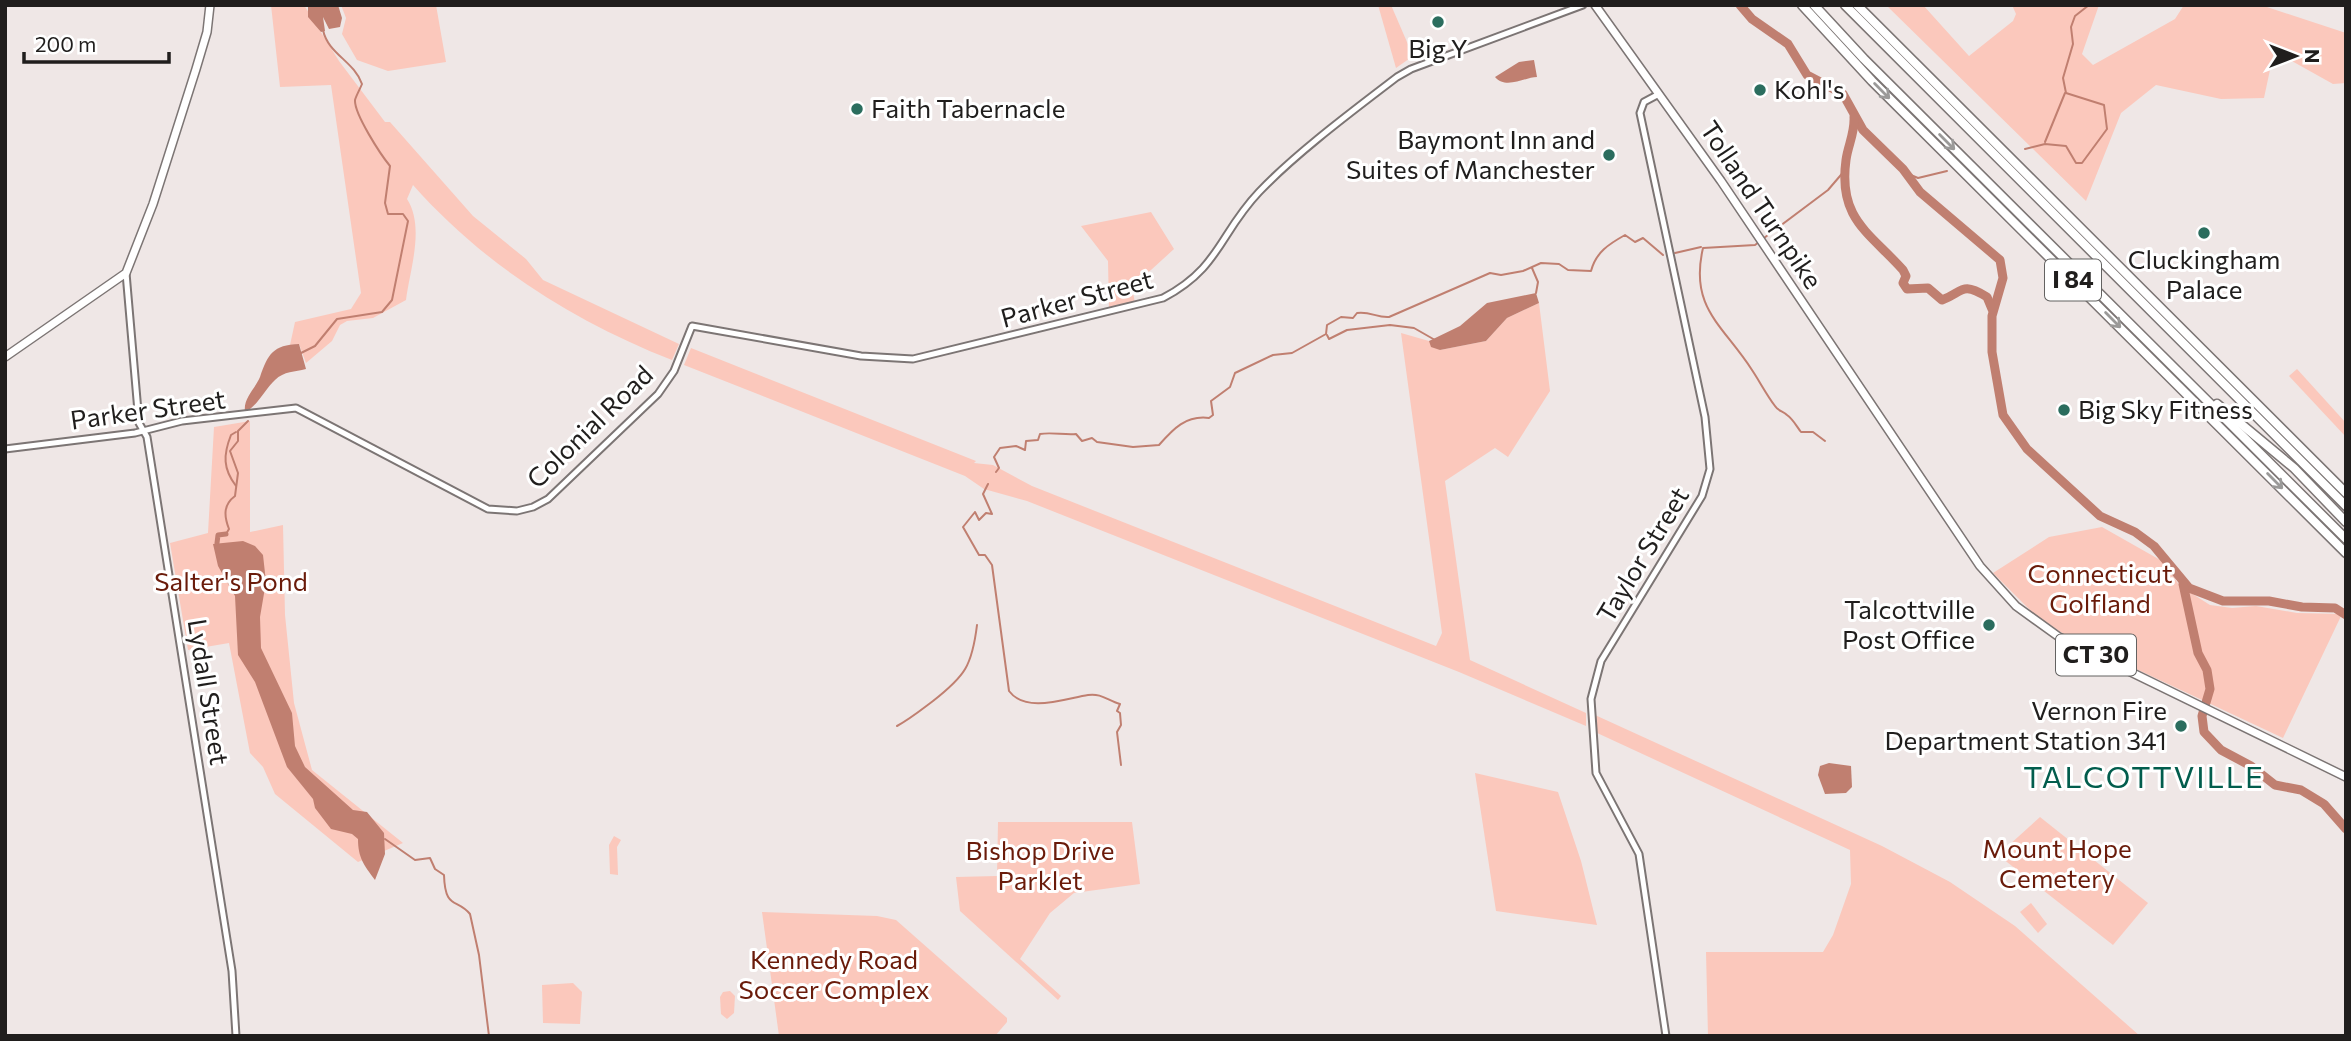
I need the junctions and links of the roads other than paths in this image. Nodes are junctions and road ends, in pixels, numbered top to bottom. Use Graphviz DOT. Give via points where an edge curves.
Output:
graph roads {
  1 [pos="211,5"];
  2 [pos="1583,5"];
  3 [pos="1595,5"];
  4 [pos="1802,5"];
  5 [pos="1814,5"];
  6 [pos="1845,5"];
  7 [pos="1857,5"];
  8 [pos="1659,94"];
  9 [pos="126,273"];
  10 [pos="692,326"];
  11 [pos="5,357"];
  12 [pos="2177,371"];
  13 [pos="296,408"];
  14 [pos="143,431"];
  15 [pos="5,449"];
  16 [pos="2309,469"];
  17 [pos="2346,492"];
  18 [pos="2346,506"];
  19 [pos="2346,512"];
  20 [pos="2346,522"];
  21 [pos="2346,539"];
  22 [pos="2346,553"];
  23 [pos="2346,777"];
  24 [pos="236,1036"];
  25 [pos="1667,1036"];
  1 -- 9 [label="main road" via="190,89"];
  2 -- 10 [label="street, Parker Street" via="1397,77 1262,189 1210,262 1182,288 1163,298 913,359 862,356"];
  3 -- 8 [label="main road, Tolland Turnpike / CT 30"];
  4 -- 22 [label="highway, I 84, one-way" via="1872,81"];
  5 -- 12 [label="highway, one-way"];
  6 -- 16 [label="highway"];
  7 -- 17 [label="highway, I 84"];
  8 -- 23 [label="main road, Tolland Turnpike / CT 30" via="1984,572 2016,606 2064,640"];
  8 -- 25 [label="street, Taylor Street" via="1644,102 1640,113 1705,417 1710,469 1702,496 1601,661 1591,699 1596,773 1639,854"];
  9 -- 11 [label="main road"];
  9 -- 14 [label="street, Lydall Street"];
  10 -- 13 [label="street, Colonial Road" via="674,371 658,394 533,508 495,511 470,502"];
  12 -- 20 [label="highway" via="2287,461"];
  12 -- 21 [label="highway"];
  13 -- 14 [label="street, Parker Street" via="174,422"];
  14 -- 15 [label="street, Parker Street"];
  14 -- 24 [label="street, Lydall Street" via="232,971"];
  16 -- 18 [label="highway"];
  16 -- 19 [label="highway"];
}
